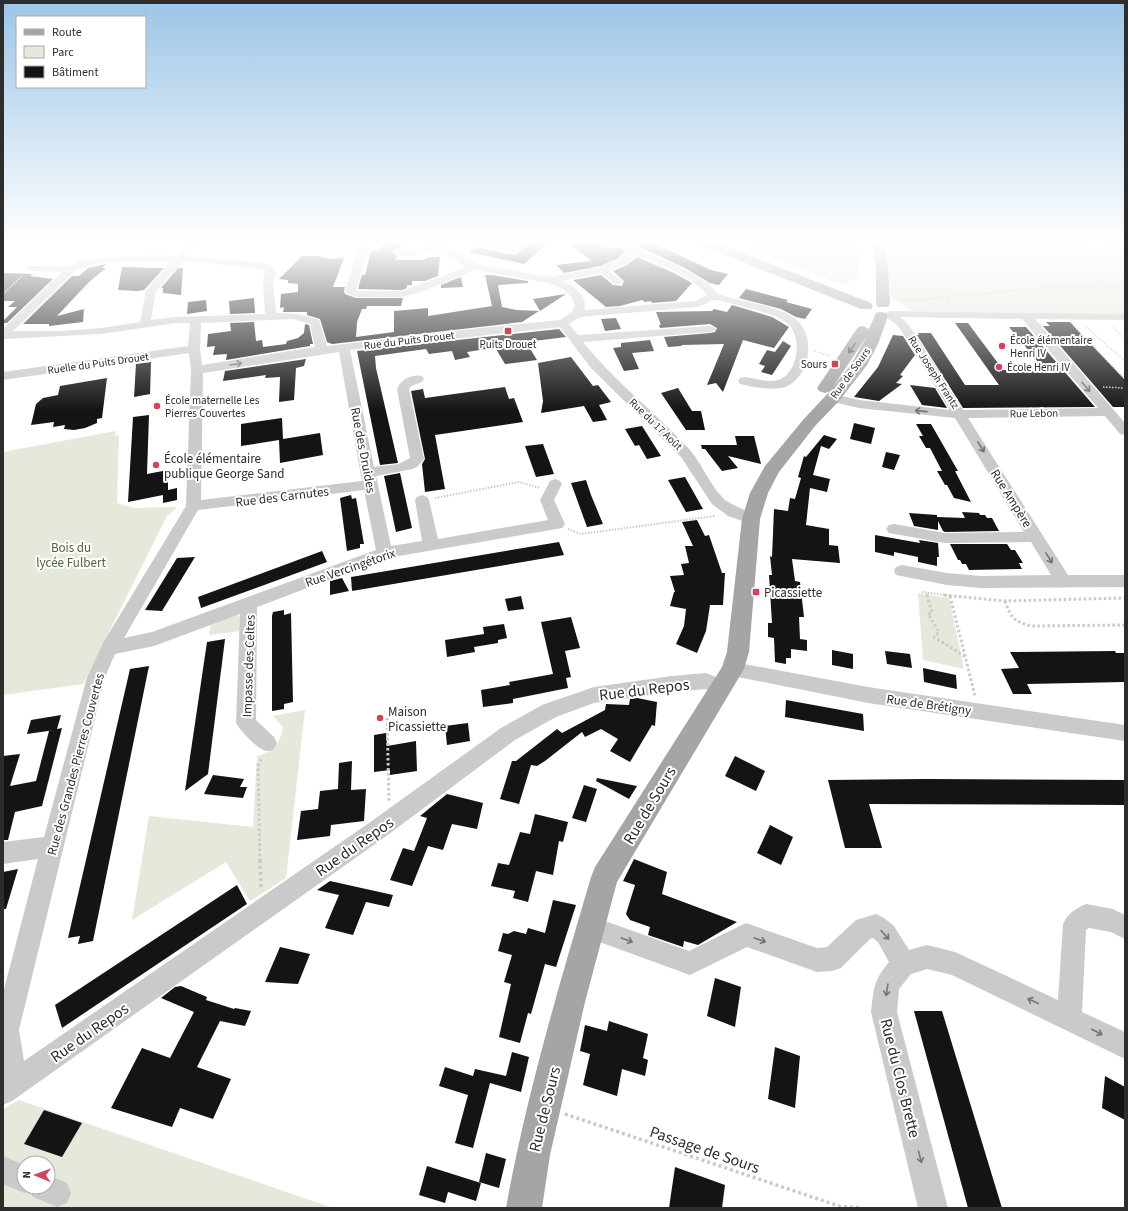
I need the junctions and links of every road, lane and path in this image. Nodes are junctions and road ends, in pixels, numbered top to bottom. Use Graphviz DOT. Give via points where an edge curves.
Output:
graph roads {
  1 [pos="42,298"];
  2 [pos="150,298"];
  3 [pos="269,298"];
  4 [pos="577,298"];
  5 [pos="710,298"];
  6 [pos="719,298"];
  7 [pos="856,298"];
  8 [pos="875,298"];
  9 [pos="877,298"];
  10 [pos="896,298"];
  11 [pos="934,298"];
  12 [pos="876,305"];
  13 [pos="577,314"];
  14 [pos="1025,315"];
  15 [pos="1069,316"];
  16 [pos="271,317"];
  17 [pos="1125,317"];
  18 [pos="196,319"];
  19 [pos="563,323"];
  20 [pos="145,324"];
  21 [pos="710,329"];
  22 [pos="3,336"];
  23 [pos="575,339"];
  24 [pos="344,348"];
  25 [pos="194,349"];
  26 [pos="322,350"];
  27 [pos="837,358"];
  28 [pos="1125,361"];
  29 [pos="197,370"];
  30 [pos="3,376"];
  31 [pos="418,379"];
  32 [pos="1125,379"];
  33 [pos="744,381"];
  34 [pos="1086,387"];
  35 [pos="1125,388"];
  36 [pos="833,398"];
  37 [pos="1108,412"];
  38 [pos="960,414"];
  39 [pos="809,423"];
  40 [pos="1125,431"];
  41 [pos="369,479"];
  42 [pos="553,488"];
  43 [pos="422,500"];
  44 [pos="193,506"];
  45 [pos="715,516"];
  46 [pos="751,519"];
  47 [pos="557,524"];
  48 [pos="894,529"];
  49 [pos="1036,537"];
  50 [pos="431,545"];
  51 [pos="385,553"];
  52 [pos="902,571"];
  53 [pos="947,579"];
  54 [pos="1063,581"];
  55 [pos="1125,581"];
  56 [pos="922,592"];
  57 [pos="927,592"];
  58 [pos="950,596"];
  59 [pos="1125,598"];
  60 [pos="1005,600"];
  61 [pos="249,603"];
  62 [pos="1125,625"];
  63 [pos="109,648"];
  64 [pos="964,656"];
  65 [pos="727,678"];
  66 [pos="980,712"];
  67 [pos="387,718"];
  68 [pos="1125,733"];
  69 [pos="267,743"];
  70 [pos="390,822"];
  71 [pos="53,847"];
  72 [pos="3,854"];
  73 [pos="261,912"];
  74 [pos="1125,926"];
  75 [pos="591,928"];
  76 [pos="903,964"];
  77 [pos="1069,1018"];
  78 [pos="1125,1046"];
  79 [pos="9,1088"];
  80 [pos="544,1108"];
  81 [pos="3,1170"];
  82 [pos="16,1176"];
  83 [pos="524,1208"];
  84 [pos="859,1208"];
  85 [pos="933,1208"];
  1 -- 22 [label="street"];
  2 -- 20 [label="street"];
  3 -- 16 [label="street"];
  4 -- 13 [label="street" via="580,305"];
  5 -- 13 [label="street, Rue du Puits Drouet" via="697,304"];
  6 -- 33 [label="street" via="783,317 793,323 799,331 804,345 801,363 788,381 779,384"];
  7 -- 12 [label="main road"];
  8 -- 12 [label="main road, Rue de Sours"];
  9 -- 12 [label="main road, Rue de Sours"];
  10 -- 11 [label="path" via="901,301"];
  12 -- 14 [label="street" via="908,315"];
  12 -- 27 [label="main road, Rue de Sours, one-way" via="854,346"];
  12 -- 36 [label="main road, Rue de Sours" via="871,344 859,365"];
  12 -- 38 [label="street, Rue Joseph Frantz" via="901,323"];
  13 -- 19 [label="street, Rue du Puits Drouet"];
  14 -- 15 [label="street"];
  14 -- 34 [label="street, one-way"];
  15 -- 17 [label="street"];
  15 -- 28 [label="path"];
  15 -- 32 [label="path"];
  16 -- 18 [label="street"];
  16 -- 26 [label="street" via="293,316 315,322"];
  18 -- 20 [label="street"];
  18 -- 25 [label="street, Rue des Grandes Pierres Couvertes"];
  19 -- 23 [label="street, Rue du 17 Août"];
  19 -- 24 [label="street, Rue du Puits Drouet"];
  20 -- 22 [label="street" via="101,331"];
  21 -- 23 [label="street"];
  23 -- 46 [label="street, Rue du 17 Août" via="595,365 686,454 717,501 733,512"];
  24 -- 26 [label="street, Rue du Puits Drouet"];
  24 -- 41 [label="street, Rue des Druides"];
  25 -- 29 [label="street, Rue des Grandes Pierres Couvertes"];
  25 -- 30 [label="street, Ruelle du Puits Drouet"];
  29 -- 26 [label="street, Rue du Puits Drouet, one-way"];
  27 -- 27 [label="path" via="812,351 812,361 830,363 833,358"];
  27 -- 39 [label="main road, Rue de Sours" via="816,401"];
  29 -- 44 [label="street, Rue des Grandes Pierres Couvertes"];
  31 -- 41 [label="street, Rue des Carnutes" via="408,381 403,389 417,458 414,463"];
  34 -- 35 [label="path"];
  34 -- 37 [label="street"];
  38 -- 36 [label="street, Rue Lebon, one-way" via="859,404"];
  36 -- 39 [label="main road, Rue de Sours"];
  37 -- 38 [label="street, Rue Lebon"];
  37 -- 40 [label="street"];
  38 -- 49 [label="street, Rue Ampère, one-way"];
  39 -- 46 [label="main road, Rue de Sours" via="771,470 759,493"];
  41 -- 44 [label="street, Rue des Carnutes"];
  41 -- 51 [label="street, Rue des Druides"];
  42 -- 43 [label="path" via="519,482"];
  42 -- 47 [label="street" via="547,500"];
  43 -- 50 [label="street"];
  44 -- 63 [label="street, Rue des Grandes Pierres Couvertes"];
  45 -- 47 [label="path" via="581,534"];
  46 -- 65 [label="main road, Rue de Sours" via="738,652"];
  47 -- 50 [label="street, Rue Vercingétorix"];
  48 -- 49 [label="street" via="944,538"];
  49 -- 54 [label="street, Rue Ampère, one-way"];
  50 -- 51 [label="street, Rue Vercingétorix"];
  51 -- 61 [label="street, Rue Vercingétorix"];
  52 -- 53 [label="street"];
  53 -- 54 [label="street" via="981,582"];
  53 -- 58 [label="path"];
  54 -- 55 [label="street"];
  56 -- 57 [label="path"];
  57 -- 58 [label="path"];
  57 -- 64 [label="path" via="932,613 928,614 939,632 934,637"];
  58 -- 60 [label="path"];
  58 -- 64 [label="path"];
  59 -- 60 [label="path"];
  60 -- 62 [label="path" via="1011,619 1016,623 1031,626"];
  61 -- 63 [label="street, Rue Vercingétorix" via="154,638"];
  61 -- 69 [label="street, Impasse des Celtes" via="246,724"];
  63 -- 71 [label="street, Rue des Grandes Pierres Couvertes" via="96,677"];
  64 -- 66 [label="path"];
  65 -- 66 [label="street, Rue de Brétigny"];
  65 -- 70 [label="street, Rue du Repos" via="594,695 549,711 508,734"];
  65 -- 75 [label="main road, Rue de Sours" via="605,877"];
  66 -- 68 [label="street, Rue de Brétigny"];
  67 -- 70 [label="path"];
  69 -- 73 [label="path" via="258,766"];
  70 -- 73 [label="street, Rue du Repos"];
  71 -- 72 [label="street"];
  71 -- 79 [label="street, Rue des Grandes Pierres Couvertes" via="6,1030"];
  73 -- 79 [label="street, Rue du Repos"];
  74 -- 77 [label="street" via="1086,916 1075,924"];
  75 -- 76 [label="street, one-way" via="690,963 746,935 817,960 832,959 864,928 876,926 886,934"];
  75 -- 80 [label="main road, Rue de Sours"];
  77 -- 76 [label="street, one-way" via="955,964 927,957"];
  76 -- 85 [label="street, Rue du Clos Brette, one-way" via="887,984 884,1012"];
  77 -- 78 [label="street, one-way"];
  80 -- 83 [label="main road, Rue de Sours" via="532,1155"];
  80 -- 84 [label="path, Passage de Sours" via="839,1206"];
  81 -- 82 [label="street"];
}
